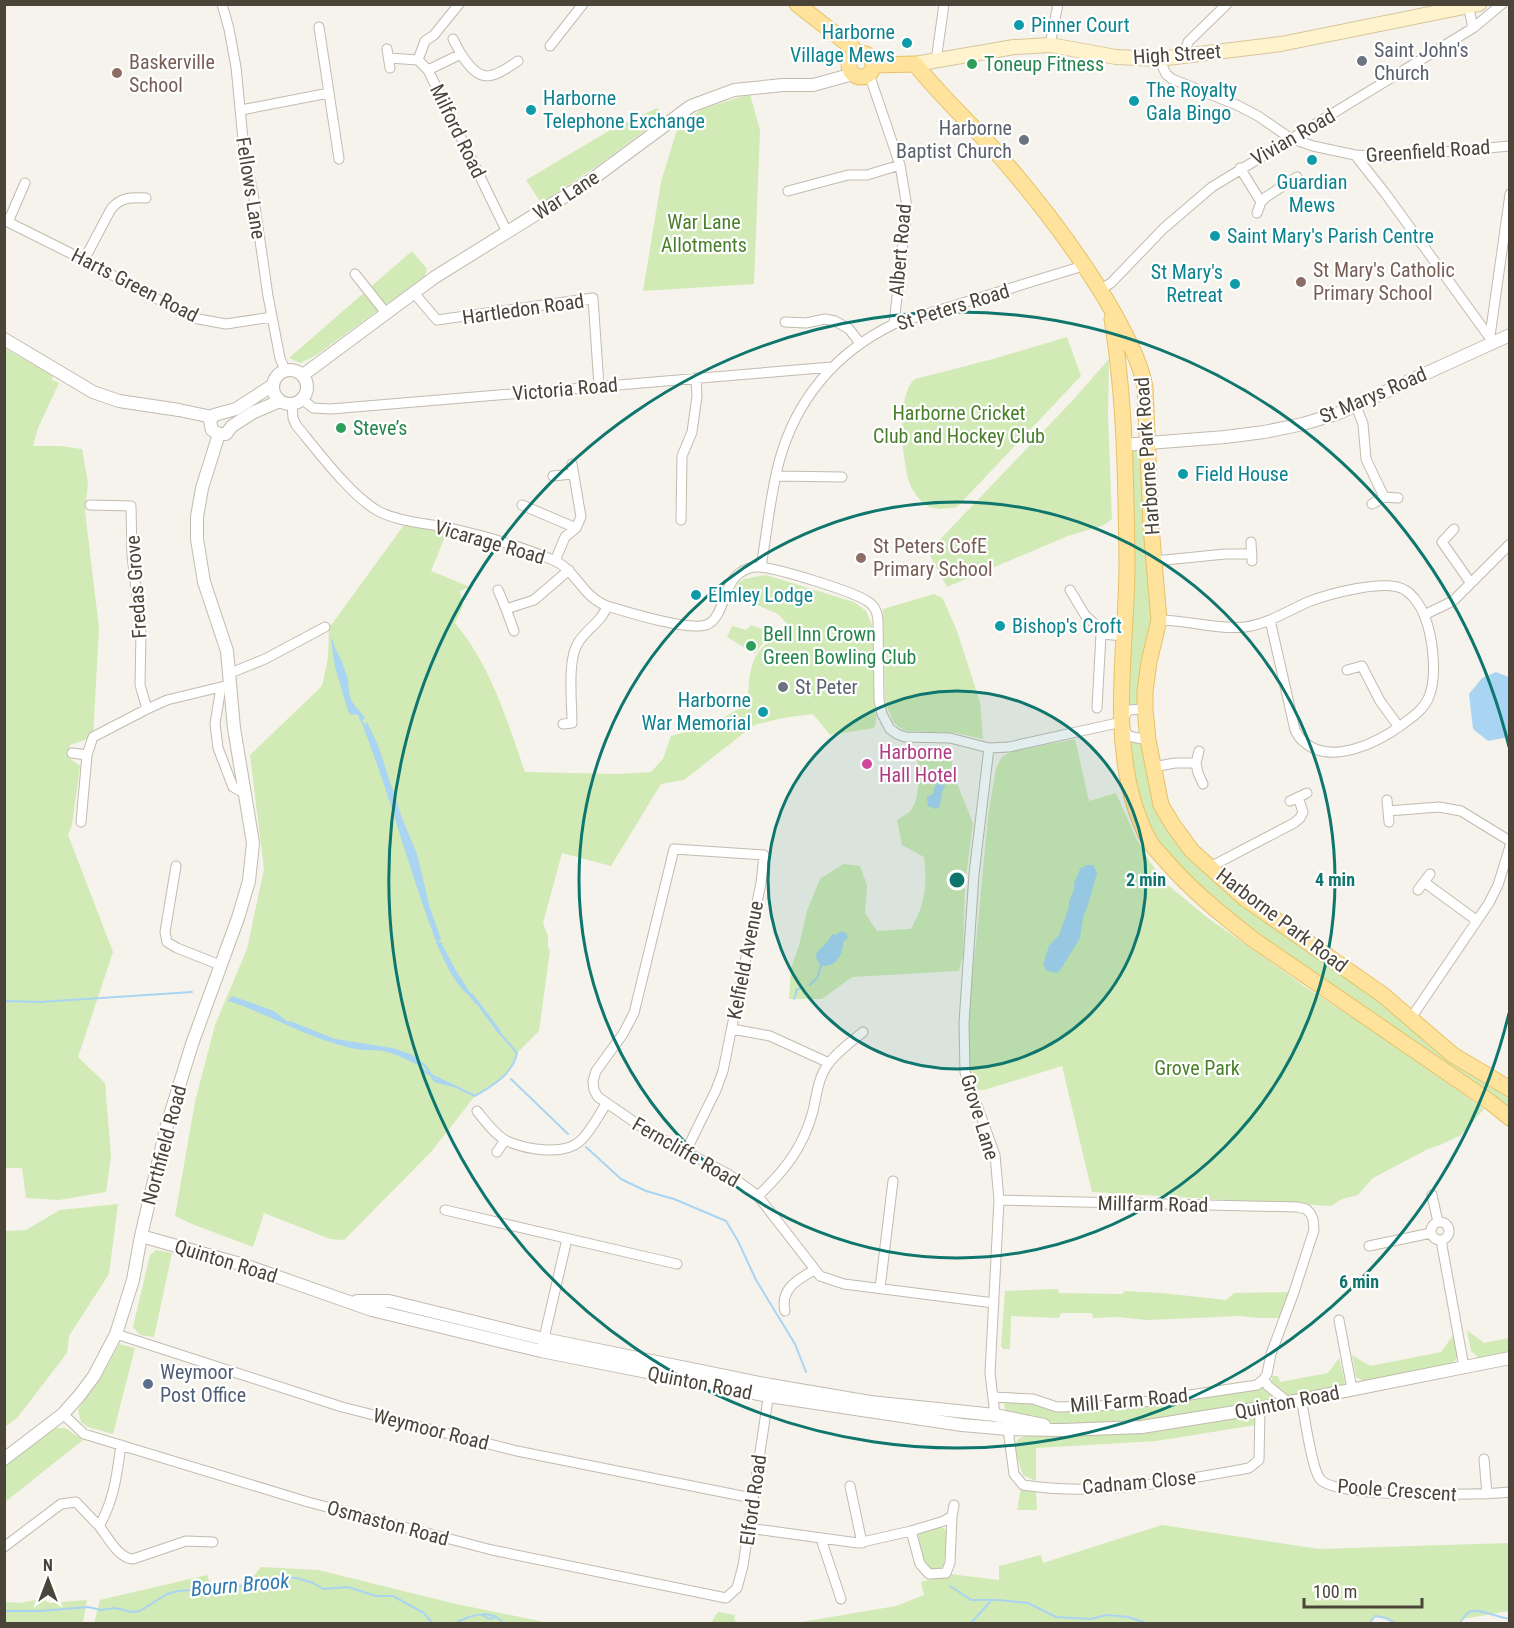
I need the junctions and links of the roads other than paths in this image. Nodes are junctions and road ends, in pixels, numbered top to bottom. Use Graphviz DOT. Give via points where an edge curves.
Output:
graph roads {
  1 [pos="222,4"];
  2 [pos="459,4"];
  3 [pos="583,4"];
  4 [pos="797,4"];
  5 [pos="944,4"];
  6 [pos="1058,4"];
  7 [pos="1227,4"];
  8 [pos="1502,4"];
  9 [pos="1472,5"];
  10 [pos="319,27"];
  11 [pos="1473,28"];
  12 [pos="453,39"];
  13 [pos="1050,45"];
  14 [pos="550,46"];
  15 [pos="461,54"];
  16 [pos="856,54"];
  17 [pos="1184,56"];
  18 [pos="388,58"];
  19 [pos="1159,59"];
  20 [pos="418,60"];
  21 [pos="518,61"];
  22 [pos="936,61"];
  23 [pos="915,64"];
  24 [pos="871,69"];
  25 [pos="428,70"];
  26 [pos="851,72"];
  27 [pos="329,93"];
  28 [pos="241,110"];
  29 [pos="1290,138"];
  30 [pos="1509,146"];
  31 [pos="1355,155"];
  32 [pos="339,159"];
  33 [pos="900,165"];
  34 [pos="1240,168"];
  35 [pos="1297,177"];
  36 [pos="25,183"];
  37 [pos="788,191"];
  38 [pos="1509,194"];
  39 [pos="146,198"];
  40 [pos="1261,202"];
  41 [pos="1257,213"];
  42 [pos="6,221"];
  43 [pos="507,232"];
  44 [pos="84,260"];
  45 [pos="1083,266"];
  46 [pos="355,274"];
  47 [pos="1101,289"];
  48 [pos="414,293"];
  49 [pos="1109,306"];
  50 [pos="386,313"];
  51 [pos="272,317"];
  52 [pos="785,322"];
  53 [pos="894,324"];
  54 [pos="1509,335"];
  55 [pos="4,339"];
  56 [pos="1492,339"];
  57 [pos="860,343"];
  58 [pos="832,367"];
  59 [pos="285,370"];
  60 [pos="303,375"];
  61 [pos="696,378"];
  62 [pos="273,385"];
  63 [pos="599,386"];
  64 [pos="291,401"];
  65 [pos="1356,406"];
  66 [pos="218,415"];
  67 [pos="232,426"];
  68 [pos="219,434"];
  69 [pos="1147,443"];
  70 [pos="1123,445"];
  71 [pos="553,476"];
  72 [pos="776,476"];
  73 [pos="842,477"];
  74 [pos="1384,498"];
  75 [pos="1398,498"];
  76 [pos="1372,504"];
  77 [pos="90,505"];
  78 [pos="522,505"];
  79 [pos="681,520"];
  80 [pos="576,528"];
  81 [pos="1454,529"];
  82 [pos="1251,542"];
  83 [pos="1509,544"];
  84 [pos="555,561"];
  85 [pos="1155,561"];
  86 [pos="761,567"];
  87 [pos="569,570"];
  88 [pos="1470,582"];
  89 [pos="498,590"];
  90 [pos="1070,590"];
  91 [pos="607,606"];
  92 [pos="506,609"];
  93 [pos="1424,615"];
  94 [pos="1159,620"];
  95 [pos="1270,620"];
  96 [pos="325,627"];
  97 [pos="514,631"];
  98 [pos="1101,634"];
  99 [pos="1125,636"];
  100 [pos="1347,670"];
  101 [pos="226,682"];
  102 [pos="1097,708"];
  103 [pos="147,709"];
  104 [pos="1145,709"];
  105 [pos="1122,722"];
  106 [pos="572,723"];
  107 [pos="1399,727"];
  108 [pos="1148,740"];
  109 [pos="989,748"];
  110 [pos="1199,751"];
  111 [pos="72,753"];
  112 [pos="87,755"];
  113 [pos="1197,763"];
  114 [pos="1153,767"];
  115 [pos="1203,784"];
  116 [pos="244,793"];
  117 [pos="1298,797"];
  118 [pos="1387,800"];
  119 [pos="1388,811"];
  120 [pos="81,822"];
  121 [pos="1389,822"];
  122 [pos="1509,841"];
  123 [pos="1509,846"];
  124 [pos="176,866"];
  125 [pos="1210,867"];
  126 [pos="1424,882"];
  127 [pos="1243,897"];
  128 [pos="1225,918"];
  129 [pos="1476,920"];
  130 [pos="220,965"];
  131 [pos="1411,1018"];
  132 [pos="732,1029"];
  133 [pos="863,1032"];
  134 [pos="829,1063"];
  135 [pos="1509,1089"];
  136 [pos="606,1104"];
  137 [pos="477,1111"];
  138 [pos="1509,1118"];
  139 [pos="505,1140"];
  140 [pos="686,1151"];
  141 [pos="497,1152"];
  142 [pos="893,1181"];
  143 [pos="1432,1195"];
  144 [pos="758,1196"];
  145 [pos="999,1200"];
  146 [pos="445,1210"];
  147 [pos="1438,1222"];
  148 [pos="1431,1233"];
  149 [pos="141,1236"];
  150 [pos="567,1239"];
  151 [pos="1441,1240"];
  152 [pos="1369,1246"];
  153 [pos="677,1264"];
  154 [pos="814,1270"];
  155 [pos="880,1288"];
  156 [pos="994,1302"];
  157 [pos="781,1305"];
  158 [pos="1339,1320"];
  159 [pos="116,1334"];
  160 [pos="542,1345"];
  161 [pos="1509,1358"];
  162 [pos="1464,1367"];
  163 [pos="1264,1379"];
  164 [pos="1352,1389"];
  165 [pos="769,1391"];
  166 [pos="993,1397"];
  167 [pos="1301,1399"];
  168 [pos="1287,1401"];
  169 [pos="1260,1408"];
  170 [pos="63,1414"];
  171 [pos="986,1419"];
  172 [pos="1012,1425"];
  173 [pos="121,1445"];
  174 [pos="4,1459"];
  175 [pos="1484,1459"];
  176 [pos="850,1486"];
  177 [pos="1509,1492"];
  178 [pos="1487,1494"];
  179 [pos="752,1498"];
  180 [pos="954,1505"];
  181 [pos="952,1516"];
  182 [pos="99,1526"];
  183 [pos="748,1528"];
  184 [pos="911,1531"];
  185 [pos="821,1539"];
  186 [pos="213,1542"];
  187 [pos="862,1543"];
  188 [pos="4,1547"];
  189 [pos="726,1598"];
  190 [pos="841,1599"];
  1 -- 28 [label="street, Fellows Lane"];
  2 -- 20 [label="street" via="434,35 425,40"];
  3 -- 14 [label="street" via="572,26"];
  4 -- 16 [label="main road"];
  5 -- 22 [label="street"];
  6 -- 13 [label="street"];
  7 -- 17 [label="street" via="1188,42"];
  8 -- 11 [label="street, Vivian Road"];
  9 -- 11 [label="street"];
  9 -- 17 [label="main road, High Street" via="1281,44"];
  10 -- 27 [label="street"];
  11 -- 29 [label="street, Vivian Road"];
  12 -- 15 [label="street"];
  13 -- 19 [label="main road, High Street" via="1116,57"];
  13 -- 22 [label="main road, High Street" via="1014,47"];
  15 -- 21 [label="street" via="476,72 487,76 498,75 506,63"];
  15 -- 25 [label="street"];
  16 -- 24 [label="main road" via="867,56"];
  16 -- 26 [label="main road" via="849,62"];
  17 -- 19 [label="main road, High Street"];
  18 -- 20 [label="street"];
  19 -- 29 [label="street, Greenfield Road" via="1172,79 1237,105"];
  20 -- 25 [label="street, Milford Road"];
  22 -- 23 [label="main road, High Street"];
  23 -- 24 [label="main road, High Street"];
  23 -- 45 [label="main road, Harborne Park Road" via="1035,200"];
  24 -- 26 [label="main road" via="859,77"];
  24 -- 33 [label="street, Albert Road"];
  25 -- 43 [label="street, Milford Road"];
  26 -- 43 [label="street, War Lane" via="813,84 734,90 691,106 591,180"];
  27 -- 28 [label="street"];
  27 -- 32 [label="street"];
  28 -- 51 [label="street, Fellows Lane"];
  29 -- 31 [label="street, Greenfield Road"];
  29 -- 34 [label="street, Vivian Road"];
  30 -- 31 [label="street, Greenfield Road" via="1387,157"];
  31 -- 56 [label="street"];
  33 -- 37 [label="street"];
  33 -- 53 [label="street, Albert Road" via="907,207"];
  34 -- 40 [label="street"];
  34 -- 47 [label="street, Vivian Road" via="1212,186"];
  35 -- 40 [label="street"];
  36 -- 42 [label="street"];
  38 -- 56 [label="street"];
  39 -- 44 [label="street" via="129,197 117,202"];
  40 -- 41 [label="street"];
  42 -- 44 [label="street, Harts Green Road"];
  43 -- 48 [label="street, War Lane"];
  44 -- 51 [label="street, Harts Green Road" via="193,318 226,324"];
  45 -- 47 [label="main road, Harborne Park Road"];
  45 -- 53 [label="street, St Peters Road"];
  46 -- 50 [label="street"];
  47 -- 49 [label="main road, Harborne Park Road"];
  48 -- 50 [label="street, War Lane"];
  48 -- 63 [label="street, Hartledon Road" via="437,321 593,298"];
  49 -- 69 [label="main road, Harborne Park Road" via="1142,371"];
  49 -- 70 [label="main road, Harborne Park Road" via="1120,383"];
  50 -- 60 [label="street, War Lane"];
  51 -- 59 [label="street, Fellows Lane"];
  52 -- 57 [label="street" via="835,321 849,329"];
  53 -- 57 [label="street, St Peters Road"];
  54 -- 56 [label="street, St Marys Road"];
  55 -- 66 [label="street" via="93,392 118,401"];
  56 -- 65 [label="street, St Marys Road"];
  57 -- 58 [label="street, St Peters Road"];
  58 -- 61 [label="street, Victoria Road"];
  58 -- 72 [label="street, St Peters Road" via="813,388 791,428"];
  59 -- 60 [label="street"];
  59 -- 62 [label="street"];
  60 -- 64 [label="street" via="307,390"];
  61 -- 63 [label="street, Victoria Road"];
  61 -- 79 [label="street" via="692,432 682,456 678,502"];
  62 -- 64 [label="street" via="274,394"];
  62 -- 66 [label="street"];
  63 -- 64 [label="street, Victoria Road" via="321,410"];
  64 -- 67 [label="street" via="254,412"];
  64 -- 84 [label="street, Vicarage Road" via="296,425 363,501 379,512 505,543"];
  65 -- 69 [label="street, St Marys Road" via="1264,432"];
  65 -- 74 [label="street" via="1363,424 1366,459"];
  66 -- 67 [label="street" via="231,418"];
  66 -- 68 [label="street" via="210,426"];
  67 -- 68 [label="street" via="226,434"];
  68 -- 101 [label="street, Northfield Road" via="202,488 197,539 204,582 227,651"];
  69 -- 70 [label="street, St Marys Road"];
  69 -- 85 [label="main road, Harborne Park Road"];
  70 -- 99 [label="main road, Harborne Park Road"];
  71 -- 80 [label="street" via="572,469 581,517"];
  72 -- 73 [label="street"];
  72 -- 86 [label="street, St Peters Road"];
  74 -- 75 [label="street"];
  74 -- 76 [label="street"];
  77 -- 103 [label="street, Fredas Grove" via="131,506 141,632 140,685"];
  78 -- 80 [label="street"];
  80 -- 84 [label="street" via="565,537"];
  81 -- 88 [label="street" via="1442,543"];
  82 -- 85 [label="street" via="1252,557 1225,554"];
  83 -- 88 [label="street"];
  84 -- 87 [label="street, Vicarage Road"];
  85 -- 94 [label="main road, Harborne Park Road"];
  86 -- 91 [label="street, Vicarage Road" via="748,569 734,578 713,621 706,625 686,626"];
  86 -- 109 [label="street" via="840,589 866,600 876,609 879,700 890,729 905,737 950,738"];
  87 -- 91 [label="street, Vicarage Road" via="585,592"];
  87 -- 92 [label="street" via="534,600"];
  88 -- 93 [label="street" via="1453,601"];
  89 -- 92 [label="street"];
  90 -- 98 [label="street"];
  91 -- 106 [label="street" via="573,652"];
  92 -- 97 [label="street"];
  93 -- 95 [label="street" via="1405,589 1379,585 1308,602"];
  93 -- 107 [label="street" via="1434,678 1424,706"];
  94 -- 95 [label="street" via="1233,627"];
  94 -- 104 [label="main road, Harborne Park Road" via="1149,662"];
  95 -- 107 [label="street" via="1290,716 1303,741 1315,749 1333,752 1355,749"];
  96 -- 101 [label="street"];
  98 -- 99 [label="street"];
  98 -- 102 [label="street"];
  99 -- 105 [label="main road, Harborne Park Road"];
  100 -- 107 [label="street" via="1362,666"];
  101 -- 103 [label="street"];
  101 -- 116 [label="street, Northfield Road"];
  101 -- 116 [label="street, Northfield Road" via="215,724 218,748 233,787"];
  103 -- 112 [label="street" via="93,737"];
  104 -- 105 [label="street" via="1128,710"];
  104 -- 108 [label="main road, Harborne Park Road"];
  105 -- 108 [label="street" via="1128,736"];
  105 -- 109 [label="street"];
  105 -- 128 [label="main road, Harborne Park Road" via="1125,765 1149,841"];
  108 -- 114 [label="main road, Harborne Park Road"];
  109 -- 145 [label="street, Grove Lane" via="967,962 965,1072 995,1155"];
  110 -- 113 [label="street"];
  111 -- 112 [label="street"];
  112 -- 120 [label="street"];
  113 -- 114 [label="street"];
  113 -- 115 [label="street"];
  114 -- 125 [label="main road, Harborne Park Road" via="1161,805 1191,851"];
  116 -- 130 [label="street, Northfield Road" via="253,863 245,898"];
  117 -- 125 [label="street" via="1303,812 1294,823"];
  118 -- 119 [label="street"];
  119 -- 121 [label="street"];
  119 -- 122 [label="street" via="1439,807 1461,811"];
  123 -- 129 [label="street" via="1498,885"];
  124 -- 130 [label="street" via="165,932 167,942"];
  125 -- 127 [label="main road, Harborne Park Road"];
  126 -- 129 [label="street"];
  127 -- 128 [label="main road"];
  127 -- 131 [label="main road, Harborne Park Road"];
  128 -- 138 [label="main road, Harborne Park Road"];
  129 -- 131 [label="street"];
  130 -- 149 [label="street, Northfield Road" via="167,1125"];
  131 -- 135 [label="main road, Harborne Park Road" via="1453,1055"];
  132 -- 134 [label="street" via="770,1036"];
  132 -- 136 [label="street, Kelfield Avenue" via="764,855 674,849 634,1013 593,1081 594,1090"];
  132 -- 140 [label="street, Kelfield Avenue" via="717,1090"];
  133 -- 134 [label="street"];
  134 -- 144 [label="street" via="820,1079 801,1143 784,1171"];
  136 -- 139 [label="street" via="579,1143 564,1149 548,1151"];
  136 -- 140 [label="street, Ferncliffe Road"];
  137 -- 139 [label="street"];
  139 -- 141 [label="street"];
  140 -- 144 [label="street, Ferncliffe Road"];
  142 -- 155 [label="street"];
  143 -- 147 [label="street"];
  144 -- 154 [label="street, Ferncliffe Road"];
  145 -- 156 [label="street, Grove Lane"];
  145 -- 163 [label="street, Millfarm Road" via="1306,1209 1314,1230"];
  146 -- 150 [label="street"];
  147 -- 148 [label="street" via="1431,1227"];
  147 -- 151 [label="street" via="1446,1224 1449,1231"];
  148 -- 151 [label="street"];
  148 -- 152 [label="street"];
  149 -- 159 [label="street, Northfield Road" via="133,1280"];
  149 -- 160 [label="street, Quinton Road" via="244,1265 344,1301 389,1301"];
  150 -- 153 [label="street"];
  150 -- 160 [label="street"];
  151 -- 162 [label="street"];
  154 -- 155 [label="street, Ferncliffe Road" via="844,1284"];
  154 -- 157 [label="street" via="792,1284"];
  155 -- 156 [label="street, Ferncliffe Road"];
  156 -- 166 [label="street, Grove Lane" via="990,1373"];
  158 -- 164 [label="street"];
  159 -- 170 [label="street, Northfield Road" via="94,1376"];
  159 -- 179 [label="street, Weymoor Road" via="365,1413 518,1451"];
  160 -- 165 [label="street, Quinton Road"];
  161 -- 162 [label="street, Quinton Road"];
  162 -- 164 [label="street, Quinton Road"];
  163 -- 166 [label="street, Mill Farm Road" via="1257,1385 1136,1403 1057,1407 1033,1400"];
  163 -- 168 [label="street"];
  164 -- 167 [label="street, Quinton Road"];
  165 -- 171 [label="street, Quinton Road"];
  165 -- 179 [label="street, Elford Road"];
  166 -- 171 [label="street, Grove Lane"];
  167 -- 168 [label="street, Quinton Road"];
  167 -- 178 [label="street, Poole Crescent" via="1315,1468 1325,1483 1365,1491"];
  168 -- 169 [label="street, Quinton Road"];
  169 -- 172 [label="street, Quinton Road" via="1142,1427 1062,1430"];
  169 -- 172 [label="street, Cadnam Close" via="1259,1460 1249,1468 1126,1486 1023,1485 1014,1474"];
  170 -- 173 [label="street, Osmaston Road" via="84,1434"];
  170 -- 174 [label="street, Northfield Road"];
  171 -- 172 [label="street, Quinton Road"];
  171 -- 172 [label="street, Quinton Road"];
  173 -- 182 [label="street" via="116,1483"];
  173 -- 189 [label="street, Osmaston Road" via="308,1502 492,1550"];
  175 -- 178 [label="street, Poole Crescent"];
  176 -- 187 [label="street"];
  177 -- 178 [label="street, Poole Crescent"];
  179 -- 183 [label="street, Elford Road"];
  180 -- 181 [label="street"];
  181 -- 184 [label="street"];
  181 -- 184 [label="street" via="946,1573 929,1574 923,1568"];
  182 -- 186 [label="street" via="119,1551 134,1559 186,1541"];
  182 -- 188 [label="street" via="76,1502 69,1501"];
  183 -- 185 [label="street"];
  183 -- 189 [label="street, Elford Road" via="740,1582"];
  184 -- 187 [label="street"];
  185 -- 187 [label="street"];
  185 -- 190 [label="street"];
}
